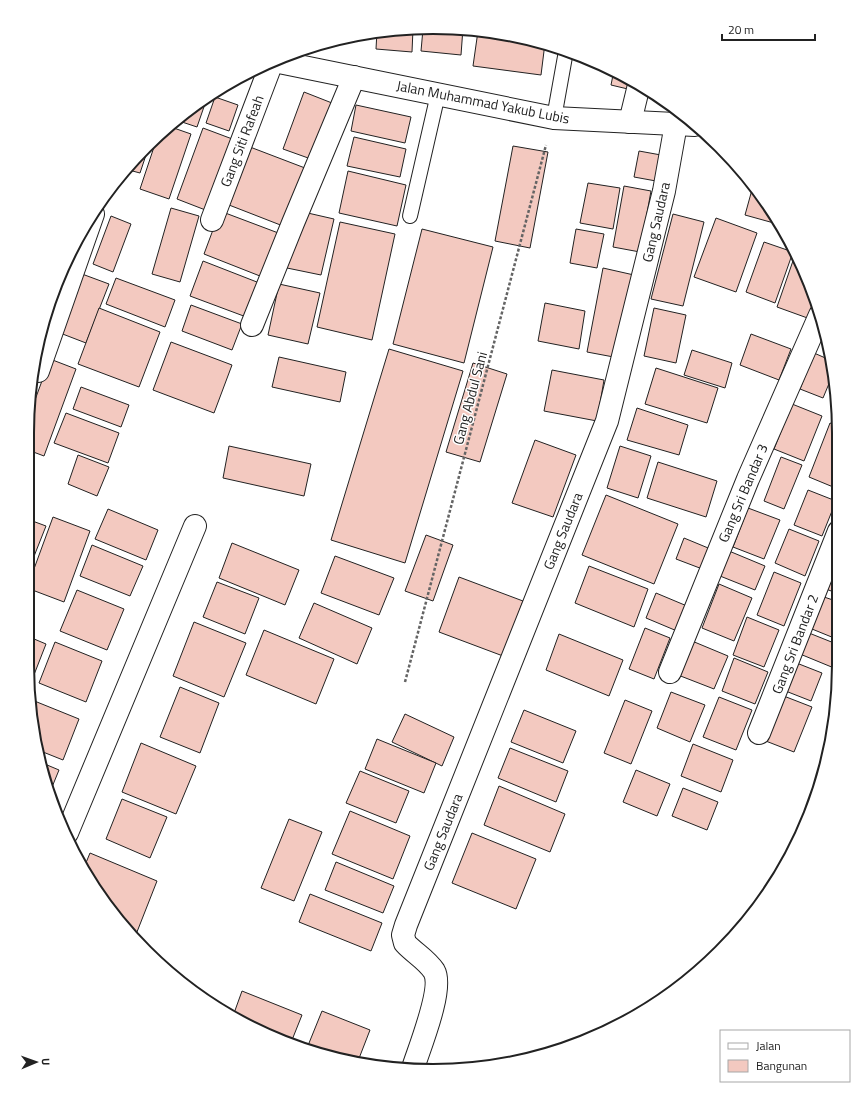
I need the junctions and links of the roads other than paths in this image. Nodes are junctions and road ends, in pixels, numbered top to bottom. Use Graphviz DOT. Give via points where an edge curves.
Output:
graph roads {
  1 [pos="565,56"];
  2 [pos="281,64"];
  3 [pos="270,69"];
  4 [pos="354,78"];
  5 [pos="638,90"];
  6 [pos="438,94"];
  7 [pos="554,118"];
  8 [pos="630,122"];
  9 [pos="685,124"];
  10 [pos="410,216"];
  11 [pos="212,220"];
  12 [pos="85,237"];
  13 [pos="816,324"];
  14 [pos="252,325"];
  15 [pos="40,365"];
  16 [pos="195,526"];
  17 [pos="832,546"];
  18 [pos="670,672"];
  19 [pos="759,733"];
  20 [pos="69,828"];
  21 [pos="415,1063"];
  1 -- 7 [label="lane"];
  2 -- 4 [label="street, Jalan Muhammad Yakub Lubis"];
  3 -- 11 [label="street, Gang Siti Rafeah"];
  4 -- 6 [label="street, Jalan Muhammad Yakub Lubis"];
  4 -- 14 [label="street"];
  5 -- 8 [label="street"];
  6 -- 7 [label="street, Jalan Muhammad Yakub Lubis"];
  6 -- 10 [label="lane"];
  7 -- 8 [label="street, Jalan Muhammad Yakub Lubis"];
  8 -- 9 [label="street, Jalan Muhammad Yakub Lubis"];
  9 -- 21 [label="street, Gang Saudara" via="664,191 607,421 406,925 405,943 435,972 437,987 435,1001"];
  12 -- 15 [label="street"];
  13 -- 18 [label="street, Gang Sri Bandar 3" via="748,479"];
  16 -- 20 [label="street"];
  17 -- 19 [label="street, Gang Sri Bandar 2"];
}
